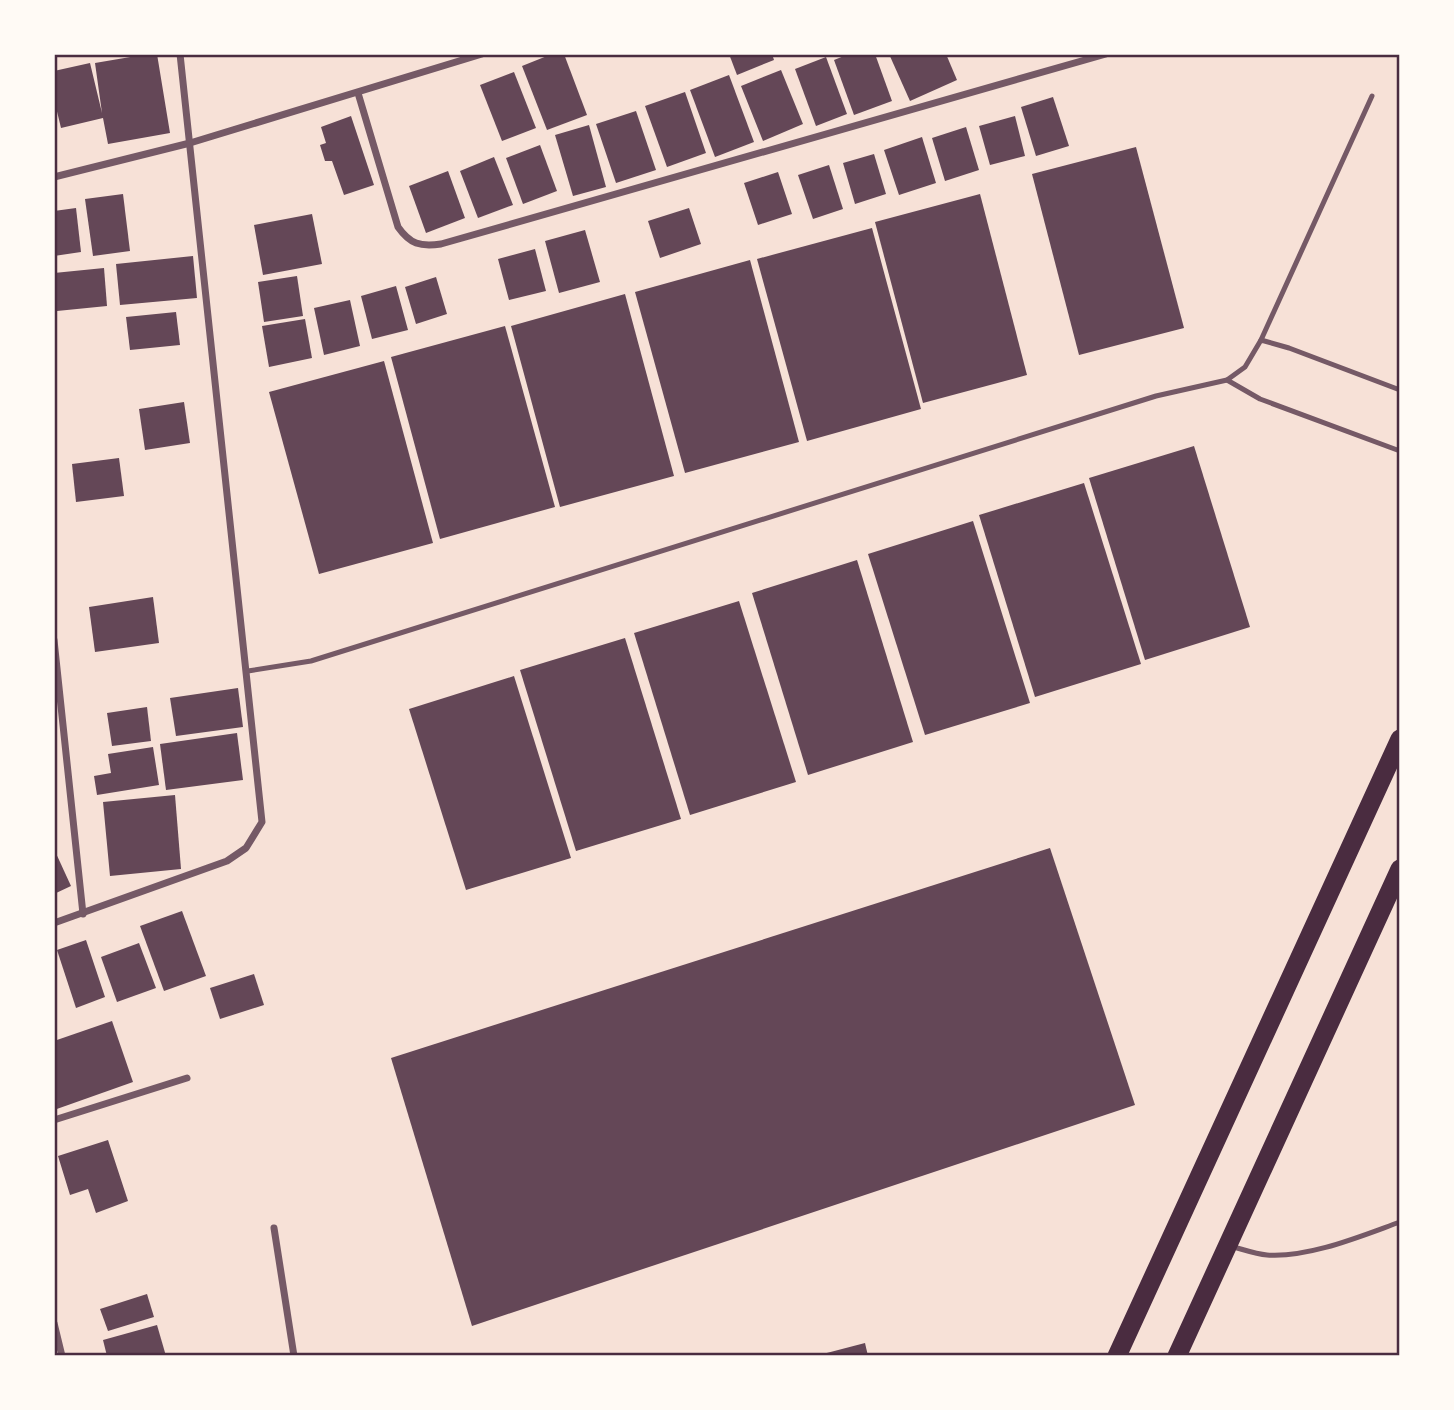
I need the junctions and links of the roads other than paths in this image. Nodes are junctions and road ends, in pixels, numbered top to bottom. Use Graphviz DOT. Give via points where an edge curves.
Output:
graph roads {
  1 [pos="180,54"];
  2 [pos="482,54"];
  3 [pos="1105,54"];
  4 [pos="358,93"];
  5 [pos="1372,96"];
  6 [pos="190,143"];
  7 [pos="54,177"];
  8 [pos="1261,340"];
  9 [pos="1227,380"];
  10 [pos="1400,390"];
  11 [pos="1400,451"];
  12 [pos="54,640"];
  13 [pos="248,671"];
  14 [pos="1400,739"];
  15 [pos="1400,869"];
  16 [pos="83,914"];
  17 [pos="54,923"];
  18 [pos="187,1078"];
  19 [pos="54,1120"];
  20 [pos="1400,1222"];
  21 [pos="274,1228"];
  22 [pos="1227,1246"];
  23 [pos="54,1323"];
  24 [pos="62,1356"];
  25 [pos="294,1356"];
  26 [pos="1117,1356"];
  27 [pos="1177,1356"];
  1 -- 6 [label="street"];
  2 -- 4 [label="street"];
  3 -- 4 [label="street" via="425,246 414,244 398,226"];
  4 -- 6 [label="street"];
  5 -- 8 [label="lane"];
  6 -- 7 [label="street"];
  6 -- 13 [label="street"];
  8 -- 9 [label="lane" via="1245,367"];
  8 -- 10 [label="lane"];
  9 -- 11 [label="lane" via="1260,399"];
  9 -- 13 [label="lane" via="1156,396 311,661"];
  12 -- 16 [label="street"];
  13 -- 16 [label="street" via="262,822 246,848 227,862"];
  14 -- 26 [label="highway"];
  15 -- 22 [label="highway"];
  16 -- 17 [label="street"];
  18 -- 19 [label="street"];
  20 -- 22 [label="lane" via="1303,1252 1268,1255"];
  21 -- 25 [label="street"];
  22 -- 27 [label="highway"];
  23 -- 24 [label="street"];
}
